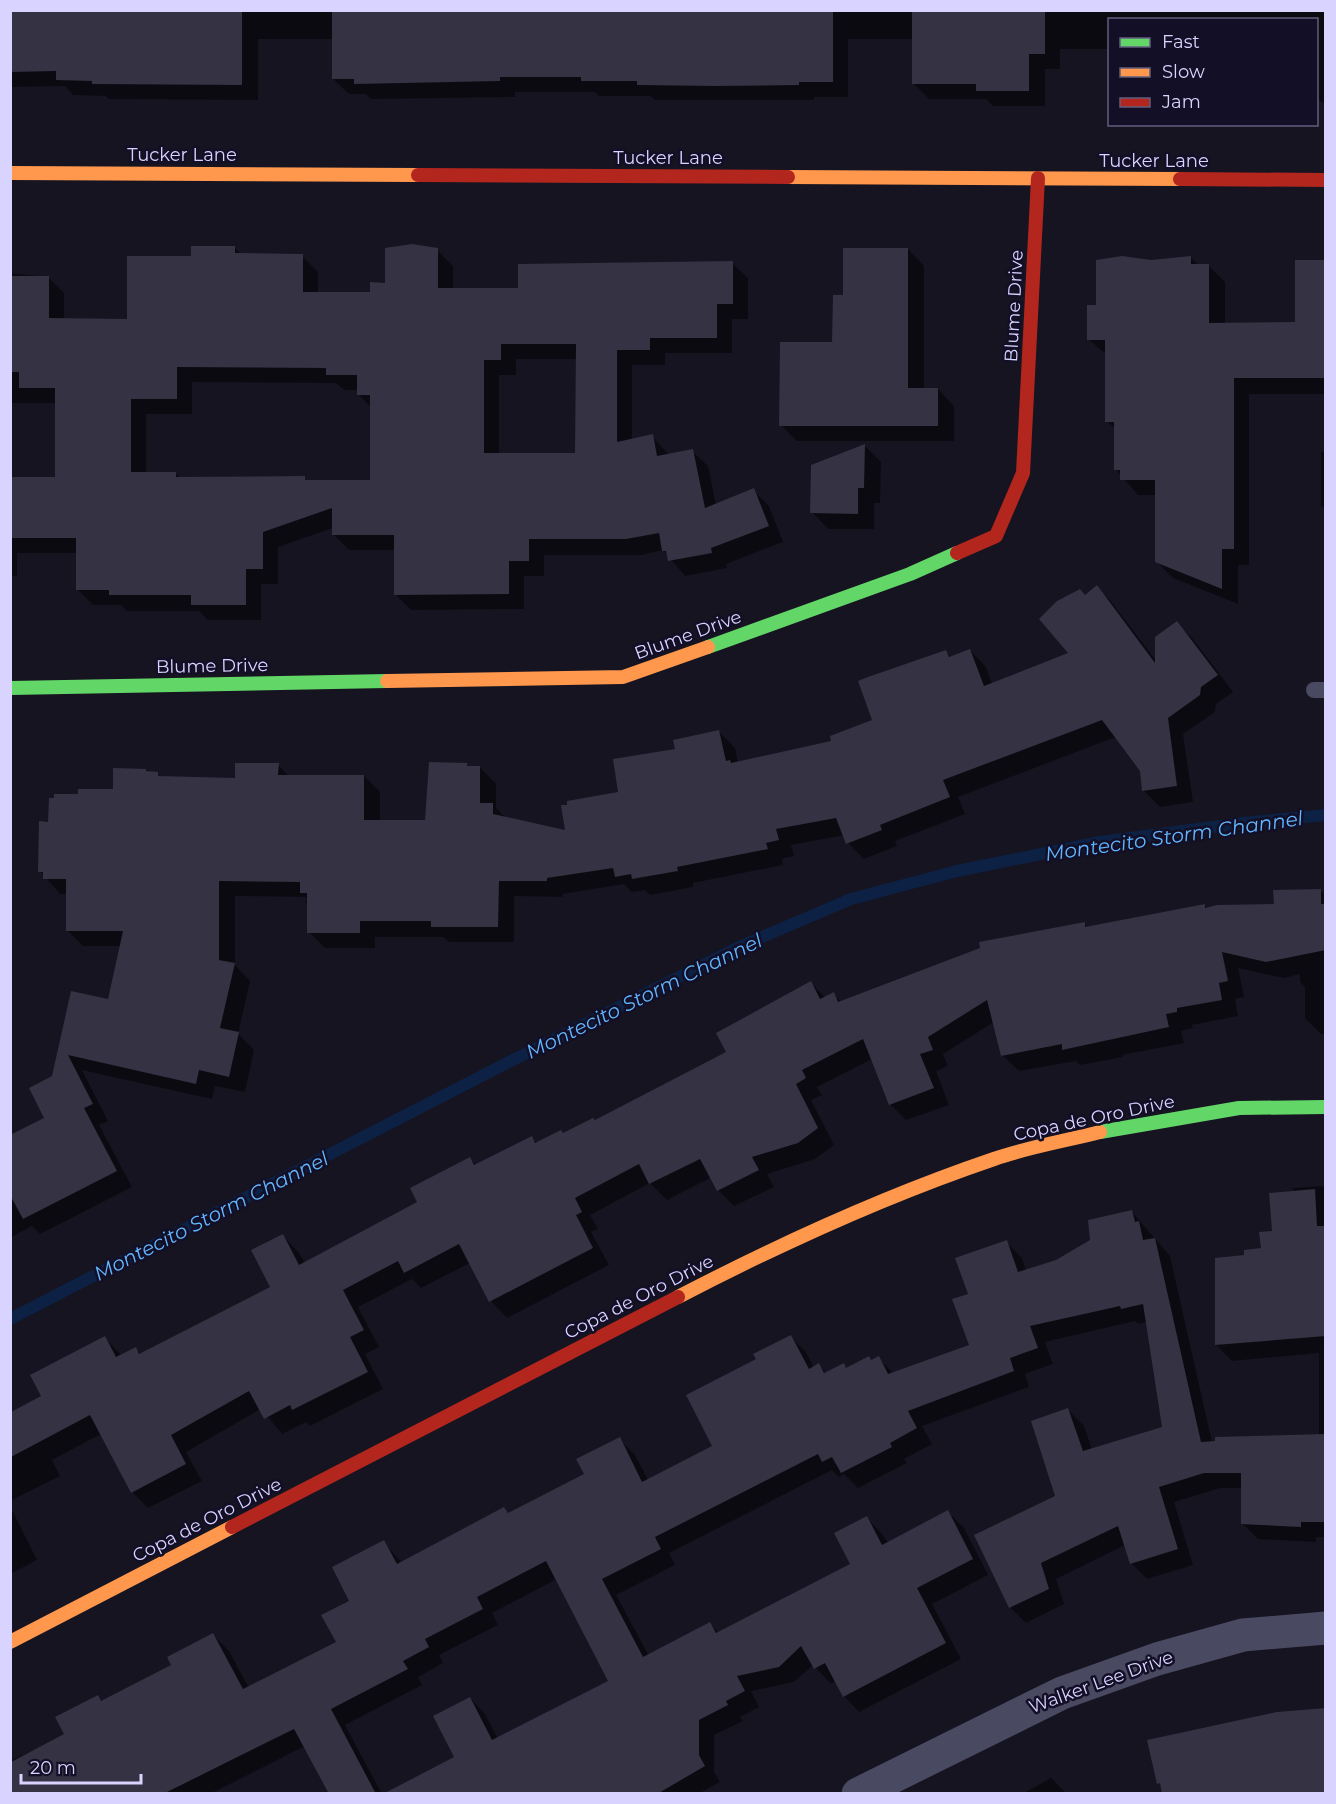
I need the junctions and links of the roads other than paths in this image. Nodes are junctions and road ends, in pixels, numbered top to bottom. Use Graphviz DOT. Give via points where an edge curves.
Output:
graph roads {
  1 [pos="10,172"];
  2 [pos="1038,178"];
  3 [pos="1326,180"];
  4 [pos="10,688"];
  5 [pos="1326,1107"];
  6 [pos="1326,1628"];
  7 [pos="10,1642"];
  8 [pos="858,1794"];
  1 -- 2 [label="street, Tucker Lane"];
  2 -- 3 [label="street, Tucker Lane"];
  2 -- 4 [label="street, Blume Drive" via="1023,473 996,536 910,574 623,677"];
  5 -- 7 [label="street, Copa de Oro Drive" via="1239,1108 1118,1128 996,1158 867,1207 739,1265"];
  6 -- 8 [label="street, Walker Lee Drive" via="1243,1635 1157,1659 1062,1693"];
}
